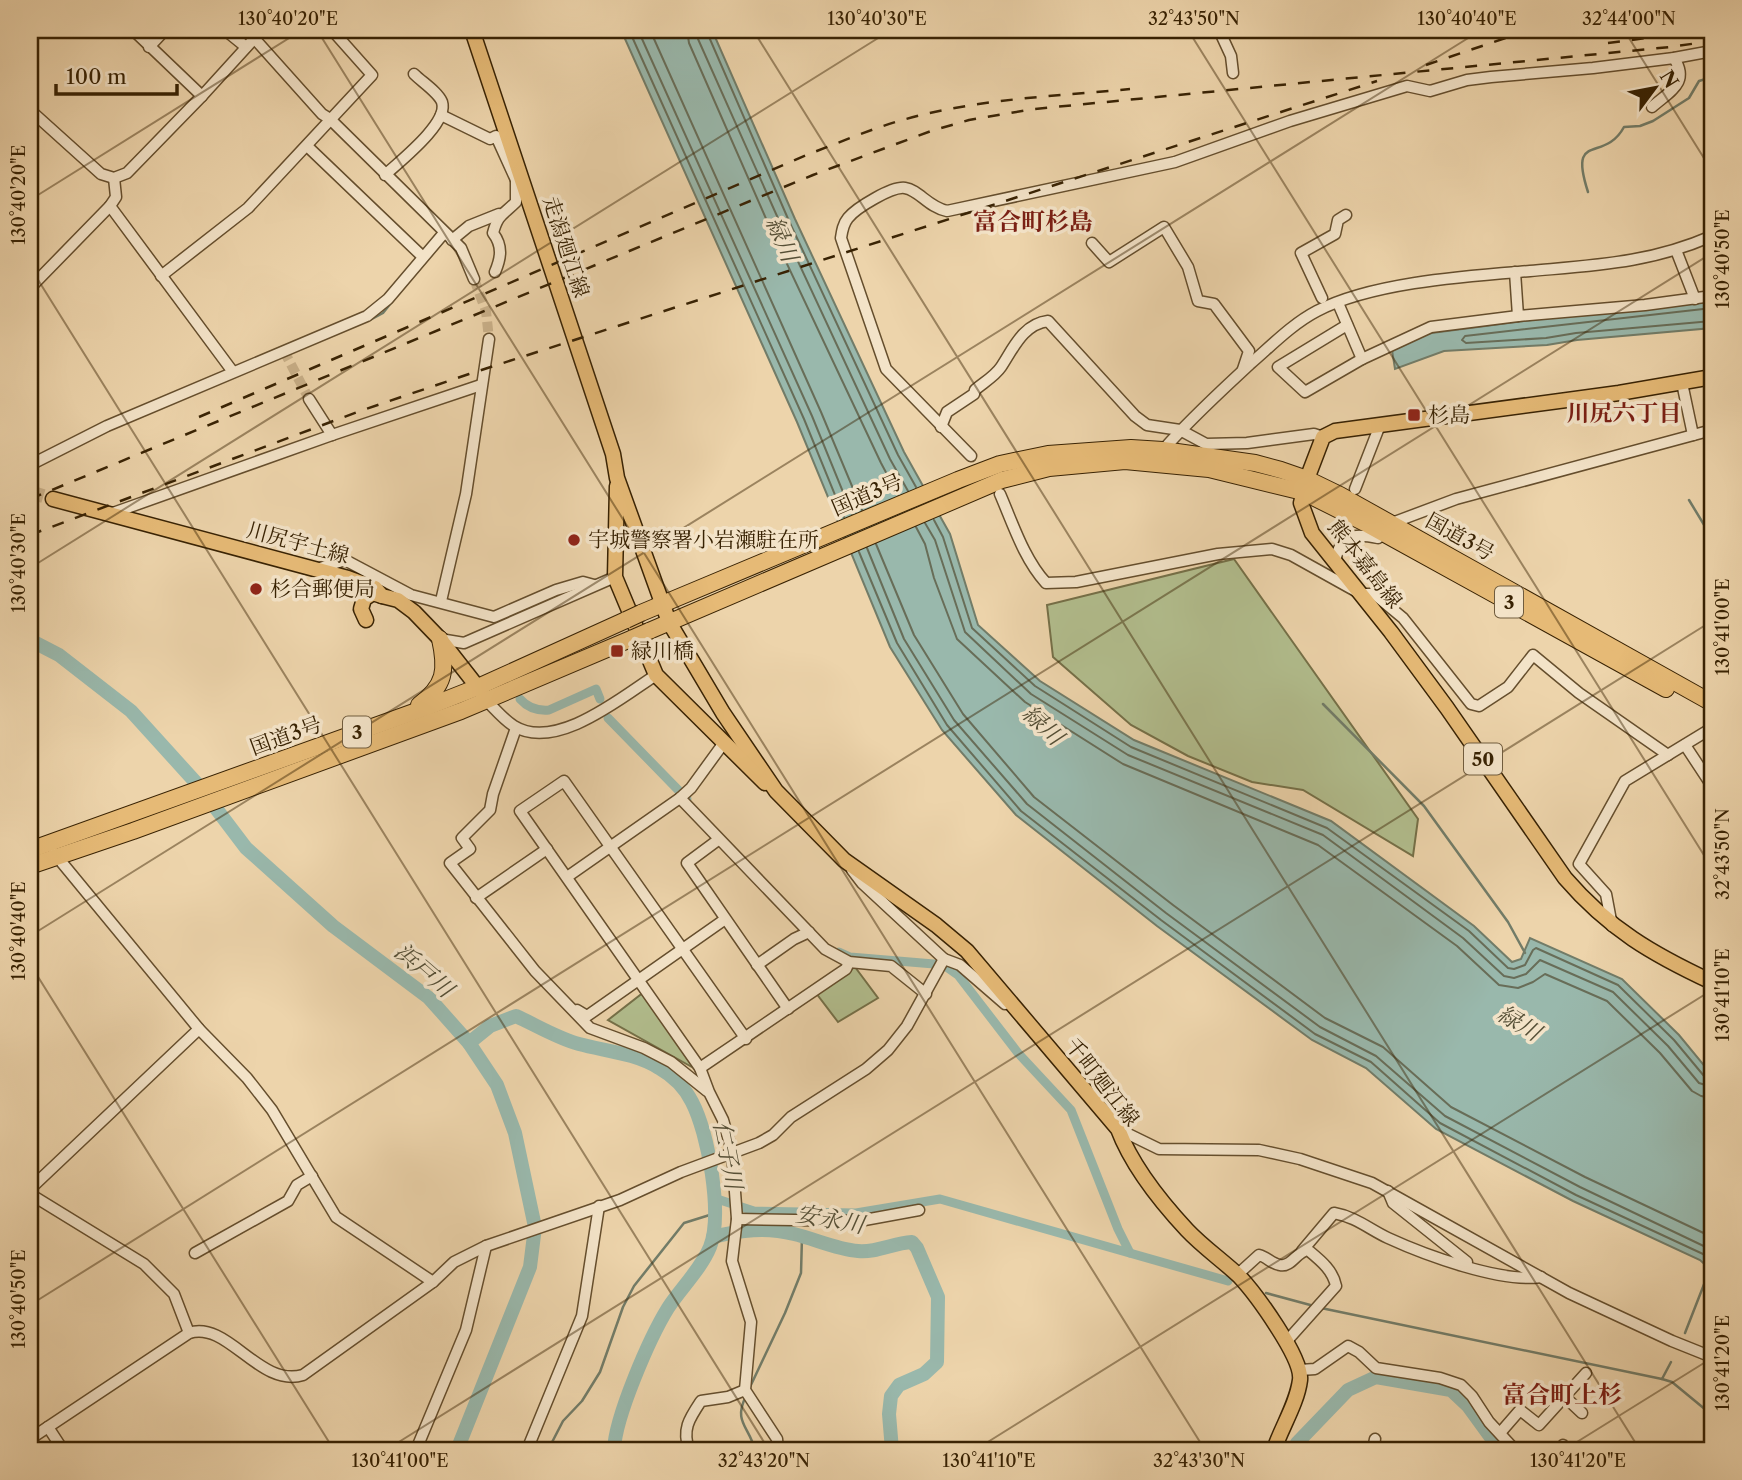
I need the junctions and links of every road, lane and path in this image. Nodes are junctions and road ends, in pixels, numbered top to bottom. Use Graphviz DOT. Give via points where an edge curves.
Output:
graph roads {
  1 [pos="133,30"];
  2 [pos="165,30"];
  3 [pos="225,30"];
  4 [pos="332,30"];
  5 [pos="472,30"];
  6 [pos="1219,30"];
  7 [pos="254,38"];
  8 [pos="149,47"];
  9 [pos="1712,51"];
  10 [pos="1674,58"];
  11 [pos="1233,73"];
  12 [pos="414,74"];
  13 [pos="202,96"];
  14 [pos="1652,107"];
  15 [pos="30,110"];
  16 [pos="441,116"];
  17 [pos="330,119"];
  18 [pos="307,146"];
  19 [pos="386,175"];
  20 [pos="518,177"];
  21 [pos="114,178"];
  22 [pos="110,206"];
  23 [pos="499,215"];
  24 [pos="1346,215"];
  25 [pos="1712,236"];
  26 [pos="448,237"];
  27 [pos="1092,243"];
  28 [pos="1676,250"];
  29 [pos="423,257"];
  30 [pos="495,272"];
  31 [pos="1515,272"];
  32 [pos="161,276"];
  33 [pos="474,279"];
  34 [pos="30,288"];
  35 [pos="1712,296"];
  36 [pos="1322,298"];
  37 [pos="1695,299"];
  38 [pos="1338,303"];
  39 [pos="1518,316"];
  40 [pos="1347,325"];
  41 [pos="489,338"];
  42 [pos="1362,359"];
  43 [pos="233,372"];
  44 [pos="1242,372"];
  45 [pos="1712,377"];
  46 [pos="1682,383"];
  47 [pos="481,385"];
  48 [pos="309,399"];
  49 [pos="1380,425"];
  50 [pos="941,427"];
  51 [pos="1181,430"];
  52 [pos="1712,430"];
  53 [pos="332,435"];
  54 [pos="1693,435"];
  55 [pos="1324,437"];
  56 [pos="1163,450"];
  57 [pos="971,456"];
  58 [pos="30,465"];
  59 [pos="617,478"];
  60 [pos="1305,485"];
  61 [pos="1355,489"];
  62 [pos="1000,495"];
  63 [pos="53,499"];
  64 [pos="110,514"];
  65 [pos="1388,529"];
  66 [pos="1335,562"];
  67 [pos="316,569"];
  68 [pos="615,577"];
  69 [pos="594,585"];
  70 [pos="1362,594"];
  71 [pos="382,596"];
  72 [pos="442,601"];
  73 [pos="666,602"];
  74 [pos="366,620"];
  75 [pos="673,620"];
  76 [pos="440,639"];
  77 [pos="656,675"];
  78 [pos="482,693"];
  79 [pos="1712,703"];
  80 [pos="1712,715"];
  81 [pos="395,718"];
  82 [pos="516,728"];
  83 [pos="1712,728"];
  84 [pos="723,744"];
  85 [pos="1685,745"];
  86 [pos="1668,755"];
  87 [pos="241,783"];
  88 [pos="1712,786"];
  89 [pos="776,791"];
  90 [pos="680,798"];
  91 [pos="719,840"];
  92 [pos="47,842"];
  93 [pos="610,847"];
  94 [pos="547,849"];
  95 [pos="30,850"];
  96 [pos="57,856"];
  97 [pos="844,860"];
  98 [pos="30,866"];
  99 [pos="567,877"];
  100 [pos="476,898"];
  101 [pos="724,920"];
  102 [pos="1612,926"];
  103 [pos="808,932"];
  104 [pos="683,948"];
  105 [pos="944,959"];
  106 [pos="849,962"];
  107 [pos="757,965"];
  108 [pos="638,980"];
  109 [pos="1712,982"];
  110 [pos="926,994"];
  111 [pos="572,1008"];
  112 [pos="788,1009"];
  113 [pos="1026,1020"];
  114 [pos="199,1029"];
  115 [pos="746,1039"];
  116 [pos="700,1068"];
  117 [pos="709,1092"];
  118 [pos="1118,1129"];
  119 [pos="732,1151"];
  120 [pos="312,1176"];
  121 [pos="30,1191"];
  122 [pos="1388,1191"];
  123 [pos="598,1206"];
  124 [pos="919,1210"];
  125 [pos="737,1219"];
  126 [pos="486,1246"];
  127 [pos="1302,1251"];
  128 [pos="195,1253"];
  129 [pos="1478,1270"];
  130 [pos="1237,1275"];
  131 [pos="1541,1277"];
  132 [pos="433,1282"];
  133 [pos="189,1333"];
  134 [pos="1286,1342"];
  135 [pos="1709,1356"];
  136 [pos="1300,1370"];
  137 [pos="1586,1373"];
  138 [pos="745,1390"];
  139 [pos="1564,1397"];
  140 [pos="1582,1413"];
  141 [pos="48,1427"];
  142 [pos="1500,1433"];
  143 [pos="32,1437"];
  144 [pos="31,1450"];
  145 [pos="63,1450"];
  146 [pos="416,1450"];
  147 [pos="527,1450"];
  148 [pos="689,1450"];
  149 [pos="778,1450"];
  150 [pos="1273,1450"];
  151 [pos="1515,1450"];
  1 -- 8 [label="street"];
  2 -- 8 [label="street"];
  3 -- 7 [label="street"];
  4 -- 17 [label="street" via="372,75"];
  5 -- 20 [label="main road, 走潟廻江線"];
  6 -- 11 [label="street"];
  7 -- 13 [label="street"];
  7 -- 17 [label="street"];
  8 -- 13 [label="street"];
  9 -- 10 [label="street"];
  10 -- 14 [label="street" via="1681,69 1678,85"];
  10 -- 50 [label="street" via="1467,80 1430,91 1406,86 1175,162 947,211 934,208 906,188 863,205 844,224 841,238 886,369"];
  12 -- 16 [label="street" via="441,99"];
  13 -- 21 [label="street" via="127,173"];
  15 -- 21 [label="street" via="101,174"];
  16 -- 19 [label="street"];
  16 -- 20 [label="street" via="479,135 496,136"];
  17 -- 18 [label="street"];
  17 -- 19 [label="street"];
  18 -- 29 [label="street"];
  18 -- 32 [label="street" via="237,218"];
  19 -- 26 [label="street"];
  20 -- 23 [label="street" via="516,202"];
  20 -- 59 [label="main road, 走潟廻江線" via="613,454"];
  21 -- 22 [label="street" via="116,197"];
  22 -- 32 [label="street"];
  22 -- 34 [label="street"];
  23 -- 26 [label="street"];
  23 -- 30 [label="street" via="493,233 500,242"];
  24 -- 36 [label="street" via="1338,220 1335,234 1301,253"];
  25 -- 28 [label="street"];
  26 -- 29 [label="street"];
  26 -- 33 [label="street" via="461,248"];
  27 -- 44 [label="street" via="1110,262 1164,227 1188,267 1198,301 1214,304 1249,351"];
  28 -- 31 [label="street" via="1630,262"];
  28 -- 37 [label="street"];
  29 -- 43 [label="street" via="388,299 367,316"];
  31 -- 38 [label="street" via="1430,281"];
  31 -- 39 [label="street"];
  32 -- 43 [label="street"];
  35 -- 37 [label="street"];
  37 -- 39 [label="street"];
  38 -- 40 [label="street"];
  38 -- 44 [label="street" via="1307,317"];
  39 -- 42 [label="street" via="1431,327"];
  40 -- 42 [label="street"];
  40 -- 42 [label="street" via="1278,367 1305,392"];
  41 -- 47 [label="street"];
  43 -- 58 [label="street"];
  44 -- 51 [label="street"];
  45 -- 46 [label="main road"];
  46 -- 49 [label="main road"];
  46 -- 54 [label="street"];
  47 -- 53 [label="street"];
  47 -- 72 [label="street" via="466,494"];
  48 -- 53 [label="street"];
  49 -- 55 [label="main road" via="1335,431"];
  49 -- 61 [label="street"];
  50 -- 51 [label="street" via="947,412 1000,368 1016,342 1034,325 1048,321 1135,416 1147,425"];
  50 -- 57 [label="street"];
  51 -- 55 [label="street" via="1206,444 1314,434"];
  51 -- 56 [label="street"];
  52 -- 54 [label="street"];
  53 -- 64 [label="street"];
  54 -- 65 [label="street" via="1456,499"];
  55 -- 60 [label="main road"];
  56 -- 60 [label="highway, 国道3号 / 3" via="1255,463"];
  56 -- 73 [label="highway, 国道3号 / 3" via="1087,450 1000,464"];
  59 -- 68 [label="main road, 走潟廻江線"];
  59 -- 73 [label="main road, 走潟廻江線"];
  60 -- 65 [label="highway, 国道3号 / 3"];
  60 -- 66 [label="main road, 熊本嘉島線 / 50" via="1303,512 1312,533"];
  60 -- 75 [label="highway, 国道3号 / 3" via="1125,461 1049,468 1002,480"];
  62 -- 70 [label="street" via="1022,545 1046,583 1272,549 1292,555"];
  63 -- 64 [label="main road, 川尻宇土線"];
  64 -- 67 [label="main road, 川尻宇土線"];
  65 -- 66 [label="street" via="1378,538 1350,536 1340,546"];
  65 -- 79 [label="highway, 国道3号 / 3"];
  65 -- 80 [label="highway, 国道3号 / 3"];
  66 -- 70 [label="main road, 熊本嘉島線 / 50"];
  67 -- 71 [label="main road, 川尻宇土線" via="375,588"];
  67 -- 72 [label="street" via="345,560 411,595"];
  68 -- 69 [label="street"];
  68 -- 77 [label="main road, 走潟廻江線"];
  69 -- 72 [label="street" via="583,582 556,590 494,617"];
  69 -- 76 [label="street" via="464,643"];
  70 -- 86 [label="street" via="1374,594 1403,618 1471,704 1479,706 1508,687 1533,655"];
  70 -- 102 [label="main road, 熊本嘉島線 / 50" via="1565,878"];
  71 -- 74 [label="main road" via="373,593 364,599 361,609"];
  71 -- 76 [label="main road, 川尻宇土線" via="398,600"];
  73 -- 75 [label="main road, 走潟廻江線"];
  73 -- 78 [label="highway, 国道3号 / 3"];
  75 -- 78 [label="highway, 国道3号 / 3, bridge"];
  75 -- 89 [label="main road, 千町廻江線" via="723,713"];
  76 -- 78 [label="main road, 川尻宇土線"];
  76 -- 81 [label="highway" via="444,666 440,682 421,704"];
  77 -- 82 [label="street" via="565,729"];
  77 -- 84 [label="main road, 千町廻江線"];
  78 -- 81 [label="highway, 国道3号 / 3"];
  78 -- 82 [label="street"];
  78 -- 87 [label="highway, 国道3号 / 3"];
  81 -- 87 [label="highway, 国道3号 / 3"];
  82 -- 100 [label="street" via="490,810 462,838 470,849 450,863"];
  83 -- 85 [label="street"];
  84 -- 89 [label="main road, 千町廻江線"];
  84 -- 90 [label="street"];
  85 -- 86 [label="street"];
  85 -- 88 [label="street"];
  86 -- 102 [label="street" via="1625,781 1579,864 1606,894"];
  87 -- 92 [label="highway, 国道3号 / 3"];
  87 -- 96 [label="highway, 国道3号 / 3" via="133,831"];
  89 -- 97 [label="main road, 千町廻江線"];
  90 -- 91 [label="street"];
  90 -- 93 [label="street"];
  91 -- 101 [label="street" via="687,863"];
  91 -- 103 [label="street"];
  92 -- 95 [label="highway, 国道3号 / 3"];
  92 -- 96 [label="street"];
  93 -- 94 [label="street" via="564,781 520,811"];
  93 -- 99 [label="street"];
  93 -- 104 [label="street"];
  94 -- 99 [label="street"];
  94 -- 100 [label="street"];
  96 -- 98 [label="highway, 国道3号 / 3"];
  96 -- 114 [label="street"];
  97 -- 105 [label="street" via="862,883"];
  97 -- 113 [label="main road, 千町廻江線" via="943,929"];
  99 -- 108 [label="street"];
  100 -- 111 [label="street" via="535,971"];
  101 -- 104 [label="street"];
  101 -- 107 [label="street"];
  102 -- 109 [label="main road, 熊本嘉島線 / 50"];
  103 -- 106 [label="street" via="825,949"];
  103 -- 107 [label="street"];
  104 -- 108 [label="street"];
  104 -- 115 [label="street"];
  105 -- 110 [label="street"];
  105 -- 113 [label="street" via="960,965"];
  106 -- 110 [label="street" via="891,966"];
  106 -- 112 [label="street" via="846,969"];
  107 -- 112 [label="street"];
  108 -- 111 [label="street" via="587,1016"];
  108 -- 116 [label="street"];
  110 -- 119 [label="street" via="888,1050 866,1069 791,1117 773,1135"];
  111 -- 117 [label="street" via="590,1028 645,1048"];
  112 -- 115 [label="street"];
  113 -- 118 [label="main road, 千町廻江線"];
  114 -- 120 [label="street" via="271,1108"];
  114 -- 121 [label="street"];
  115 -- 116 [label="street"];
  116 -- 117 [label="street"];
  117 -- 119 [label="street"];
  118 -- 122 [label="street" via="1159,1149 1259,1150 1300,1158"];
  118 -- 130 [label="main road, 千町廻江線" via="1171,1211"];
  119 -- 123 [label="street"];
  119 -- 125 [label="street"];
  120 -- 128 [label="street" via="297,1185 288,1200"];
  120 -- 132 [label="street" via="336,1217"];
  121 -- 133 [label="street" via="144,1264 174,1294"];
  122 -- 129 [label="street" via="1393,1203"];
  122 -- 131 [label="street"];
  123 -- 126 [label="street"];
  123 -- 147 [label="street" via="582,1316"];
  124 -- 125 [label="street" via="859,1221"];
  125 -- 138 [label="street" via="732,1261 751,1322"];
  126 -- 132 [label="street" via="454,1262"];
  126 -- 146 [label="street" via="466,1330"];
  127 -- 129 [label="street" via="1334,1213 1360,1221 1400,1244"];
  127 -- 130 [label="street" via="1281,1266 1259,1255"];
  127 -- 134 [label="street" via="1308,1250 1323,1262 1336,1286"];
  129 -- 131 [label="street" via="1526,1279"];
  130 -- 134 [label="main road, 千町廻江線" via="1255,1293"];
  131 -- 135 [label="street"];
  132 -- 133 [label="street" via="334,1355 293,1378 264,1368 212,1333"];
  133 -- 141 [label="street"];
  134 -- 136 [label="main road, 千町廻江線"];
  136 -- 142 [label="street" via="1315,1369 1348,1346 1376,1368 1461,1385"];
  136 -- 150 [label="main road" via="1297,1395"];
  137 -- 139 [label="street"];
  138 -- 148 [label="street" via="701,1401 686,1422"];
  138 -- 149 [label="street" via="776,1439"];
  139 -- 140 [label="street"];
  139 -- 142 [label="street" via="1539,1425 1520,1410"];
  141 -- 143 [label="street"];
  141 -- 145 [label="street"];
  142 -- 151 [label="street"];
  143 -- 144 [label="street"];
}
